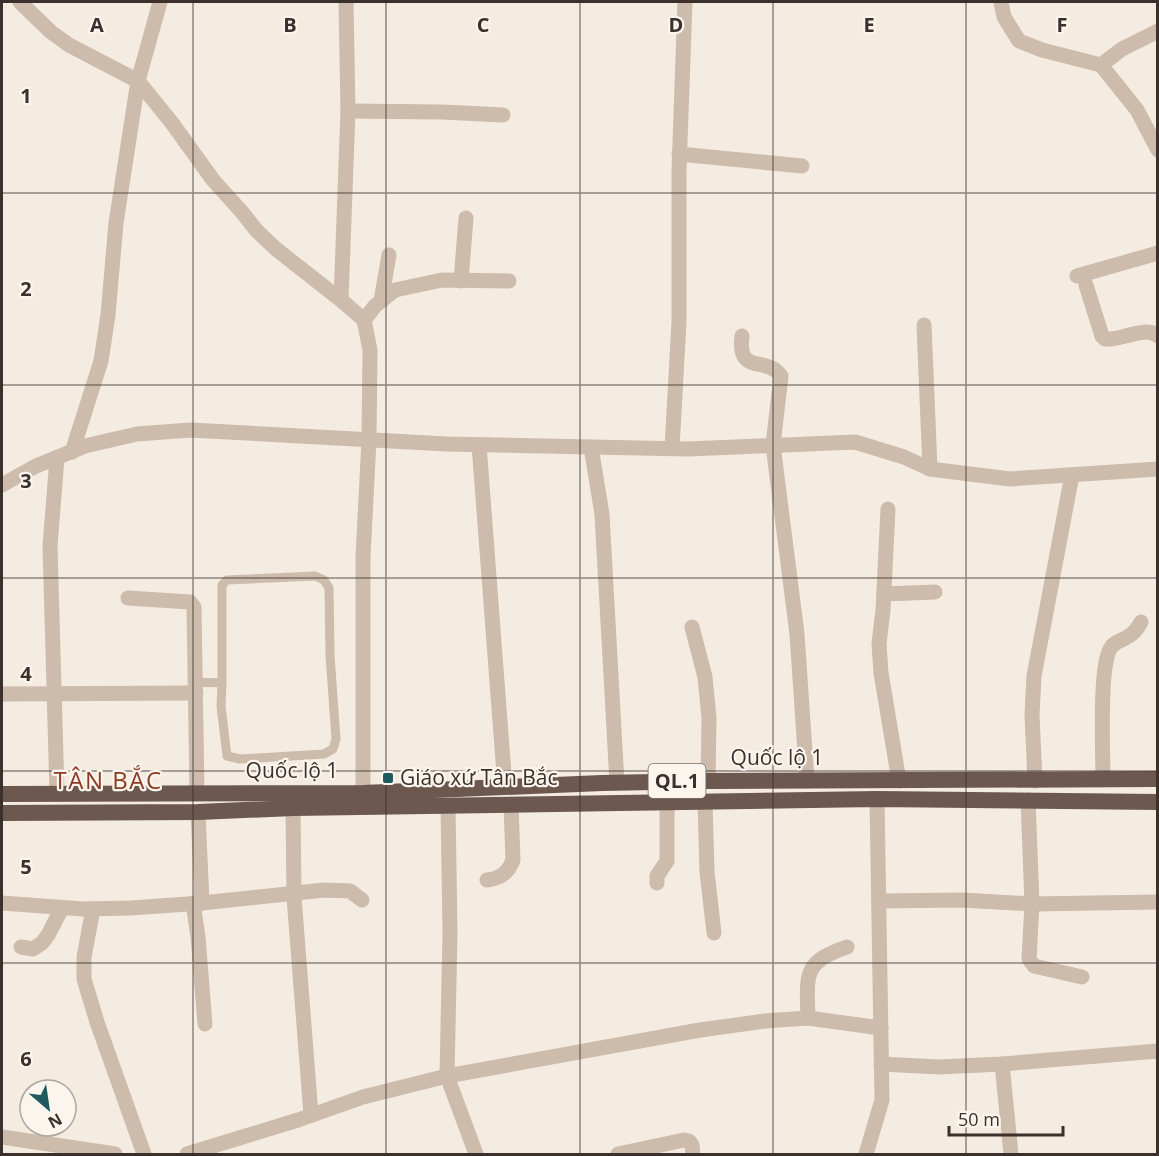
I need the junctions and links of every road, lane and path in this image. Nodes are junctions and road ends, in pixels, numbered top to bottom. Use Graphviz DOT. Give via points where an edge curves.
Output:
graph roads {
  1 [pos="20,2"];
  2 [pos="160,2"];
  3 [pos="346,2"];
  4 [pos="685,2"];
  5 [pos="1001,2"];
  6 [pos="1158,31"];
  7 [pos="1101,65"];
  8 [pos="138,81"];
  9 [pos="348,111"];
  10 [pos="503,116"];
  11 [pos="1158,150"];
  12 [pos="679,154"];
  13 [pos="802,166"];
  14 [pos="466,218"];
  15 [pos="1158,253"];
  16 [pos="389,255"];
  17 [pos="461,281"];
  18 [pos="509,281"];
  19 [pos="341,300"];
  20 [pos="381,301"];
  21 [pos="364,320"];
  22 [pos="924,325"];
  23 [pos="742,336"];
  24 [pos="1158,336"];
  25 [pos="369,440"];
  26 [pos="480,445"];
  27 [pos="773,445"];
  28 [pos="591,447"];
  29 [pos="672,448"];
  30 [pos="72,452"];
  31 [pos="57,458"];
  32 [pos="930,469"];
  33 [pos="1158,469"];
  34 [pos="1072,475"];
  35 [pos="2,485"];
  36 [pos="888,509"];
  37 [pos="935,592"];
  38 [pos="884,594"];
  39 [pos="128,598"];
  40 [pos="1141,622"];
  41 [pos="692,627"];
  42 [pos="222,683"];
  43 [pos="195,687"];
  44 [pos="54,693"];
  45 [pos="2,694"];
  46 [pos="1158,779"];
  47 [pos="1103,780"];
  48 [pos="708,781"];
  49 [pos="807,781"];
  50 [pos="900,781"];
  51 [pos="1035,781"];
  52 [pos="617,783"];
  53 [pos="505,787"];
  54 [pos="57,793"];
  55 [pos="197,793"];
  56 [pos="363,793"];
  57 [pos="2,794"];
  58 [pos="877,799"];
  59 [pos="1028,800"];
  60 [pos="667,802"];
  61 [pos="705,802"];
  62 [pos="1158,802"];
  63 [pos="512,805"];
  64 [pos="448,806"];
  65 [pos="293,808"];
  66 [pos="198,812"];
  67 [pos="2,813"];
  68 [pos="487,880"];
  69 [pos="657,883"];
  70 [pos="294,893"];
  71 [pos="362,900"];
  72 [pos="879,902"];
  73 [pos="1158,902"];
  74 [pos="2,903"];
  75 [pos="197,903"];
  76 [pos="1032,904"];
  77 [pos="62,908"];
  78 [pos="93,909"];
  79 [pos="714,933"];
  80 [pos="21,947"];
  81 [pos="847,947"];
  82 [pos="1082,977"];
  83 [pos="808,1018"];
  84 [pos="205,1024"];
  85 [pos="881,1028"];
  86 [pos="1158,1051"];
  87 [pos="881,1064"];
  88 [pos="1002,1064"];
  89 [pos="447,1076"];
  90 [pos="311,1115"];
  91 [pos="2,1137"];
  92 [pos="869,1153"];
  93 [pos="115,1155"];
  94 [pos="144,1155"];
  95 [pos="187,1155"];
  96 [pos="476,1155"];
  97 [pos="618,1155"];
  98 [pos="693,1155"];
  99 [pos="1011,1155"];
  1 -- 8 [label="street" via="69,45"];
  2 -- 8 [label="street"];
  3 -- 9 [label="street"];
  4 -- 12 [label="street"];
  5 -- 7 [label="street" via="1004,17 1019,41"];
  6 -- 7 [label="street"];
  7 -- 11 [label="street" via="1137,110"];
  8 -- 19 [label="street" via="257,231"];
  8 -- 30 [label="street" via="116,223 101,361"];
  9 -- 10 [label="street"];
  9 -- 19 [label="street"];
  12 -- 13 [label="street"];
  12 -- 29 [label="street" via="679,322"];
  14 -- 17 [label="street"];
  15 -- 24 [label="street" via="1082,280 1105,339 1147,332"];
  16 -- 20 [label="street"];
  17 -- 18 [label="street"];
  17 -- 20 [label="street" via="442,280 395,290"];
  19 -- 21 [label="street"];
  20 -- 21 [label="street"];
  21 -- 25 [label="street" via="370,350"];
  22 -- 32 [label="street"];
  23 -- 27 [label="street" via="740,349 744,358 774,369 781,376"];
  25 -- 26 [label="street"];
  25 -- 30 [label="street" via="189,430 137,434"];
  25 -- 56 [label="street" via="363,557"];
  26 -- 28 [label="street"];
  26 -- 53 [label="street"];
  27 -- 29 [label="street"];
  27 -- 32 [label="street" via="855,442"];
  27 -- 49 [label="street" via="797,634"];
  28 -- 29 [label="street"];
  28 -- 52 [label="street" via="602,514"];
  30 -- 31 [label="street"];
  31 -- 35 [label="street"];
  31 -- 44 [label="street" via="50,546"];
  32 -- 34 [label="street" via="1010,479"];
  33 -- 34 [label="street"];
  34 -- 51 [label="street" via="1034,676"];
  36 -- 38 [label="street"];
  37 -- 38 [label="street"];
  38 -- 50 [label="street" via="879,644 881,673"];
  39 -- 43 [label="street" via="193,603"];
  40 -- 47 [label="street" via="1136,631 1109,651 1104,678"];
  41 -- 48 [label="street" via="706,687"];
  42 -- 42 [label="lane" via="222,585 227,580 315,576 324,580 329,588 336,739 333,749 312,755 240,759 227,756"];
  42 -- 43 [label="lane"];
  43 -- 44 [label="street"];
  43 -- 55 [label="street"];
  44 -- 45 [label="street"];
  44 -- 54 [label="street"];
  46 -- 47 [label="highway, Quốc lộ 1 / QL.1"];
  47 -- 51 [label="highway, Quốc lộ 1 / QL.1"];
  48 -- 49 [label="highway, Quốc lộ 1 / QL.1"];
  48 -- 52 [label="highway, Quốc lộ 1 / QL.1"];
  49 -- 50 [label="highway, Quốc lộ 1 / QL.1"];
  50 -- 51 [label="highway, Quốc lộ 1 / QL.1"];
  52 -- 53 [label="highway, Quốc lộ 1 / QL.1"];
  53 -- 56 [label="highway, Quốc lộ 1 / QL.1"];
  54 -- 55 [label="highway, Quốc lộ 1 / QL.1"];
  54 -- 57 [label="highway, Quốc lộ 1 / QL.1"];
  55 -- 56 [label="highway, Quốc lộ 1 / QL.1"];
  58 -- 59 [label="highway, Quốc lộ 1 / QL.1"];
  58 -- 61 [label="highway, Quốc lộ 1 / QL.1"];
  58 -- 72 [label="street"];
  59 -- 62 [label="highway, Quốc lộ 1 / QL.1"];
  59 -- 76 [label="street"];
  60 -- 61 [label="highway, Quốc lộ 1 / QL.1"];
  60 -- 63 [label="highway, Quốc lộ 1 / QL.1"];
  60 -- 69 [label="street" via="667,861"];
  61 -- 79 [label="street"];
  63 -- 64 [label="highway, Quốc lộ 1 / QL.1"];
  63 -- 68 [label="street" via="513,860 500,878"];
  64 -- 65 [label="highway, Quốc lộ 1 / QL.1"];
  64 -- 89 [label="street"];
  65 -- 66 [label="highway, Quốc lộ 1 / QL.1"];
  65 -- 70 [label="street"];
  66 -- 67 [label="highway, Quốc lộ 1 / QL.1"];
  66 -- 75 [label="street"];
  70 -- 71 [label="street" via="350,891"];
  70 -- 75 [label="street"];
  70 -- 90 [label="street"];
  72 -- 76 [label="street" via="962,900"];
  72 -- 85 [label="street"];
  73 -- 76 [label="street"];
  74 -- 77 [label="street"];
  75 -- 78 [label="street"];
  75 -- 84 [label="street"];
  76 -- 82 [label="street" via="1028,954 1031,963"];
  77 -- 78 [label="street"];
  77 -- 80 [label="street" via="42,943 33,949"];
  78 -- 94 [label="street" via="84,979"];
  81 -- 83 [label="street" via="826,954 810,969"];
  83 -- 85 [label="street"];
  83 -- 89 [label="street" via="700,1030"];
  85 -- 87 [label="street"];
  86 -- 88 [label="street"];
  87 -- 88 [label="street" via="939,1068"];
  87 -- 92 [label="street" via="882,1100"];
  88 -- 99 [label="street"];
  89 -- 90 [label="street"];
  89 -- 96 [label="street"];
  90 -- 95 [label="street"];
  91 -- 93 [label="street"];
  97 -- 98 [label="street" via="684,1140 692,1145"];
}
